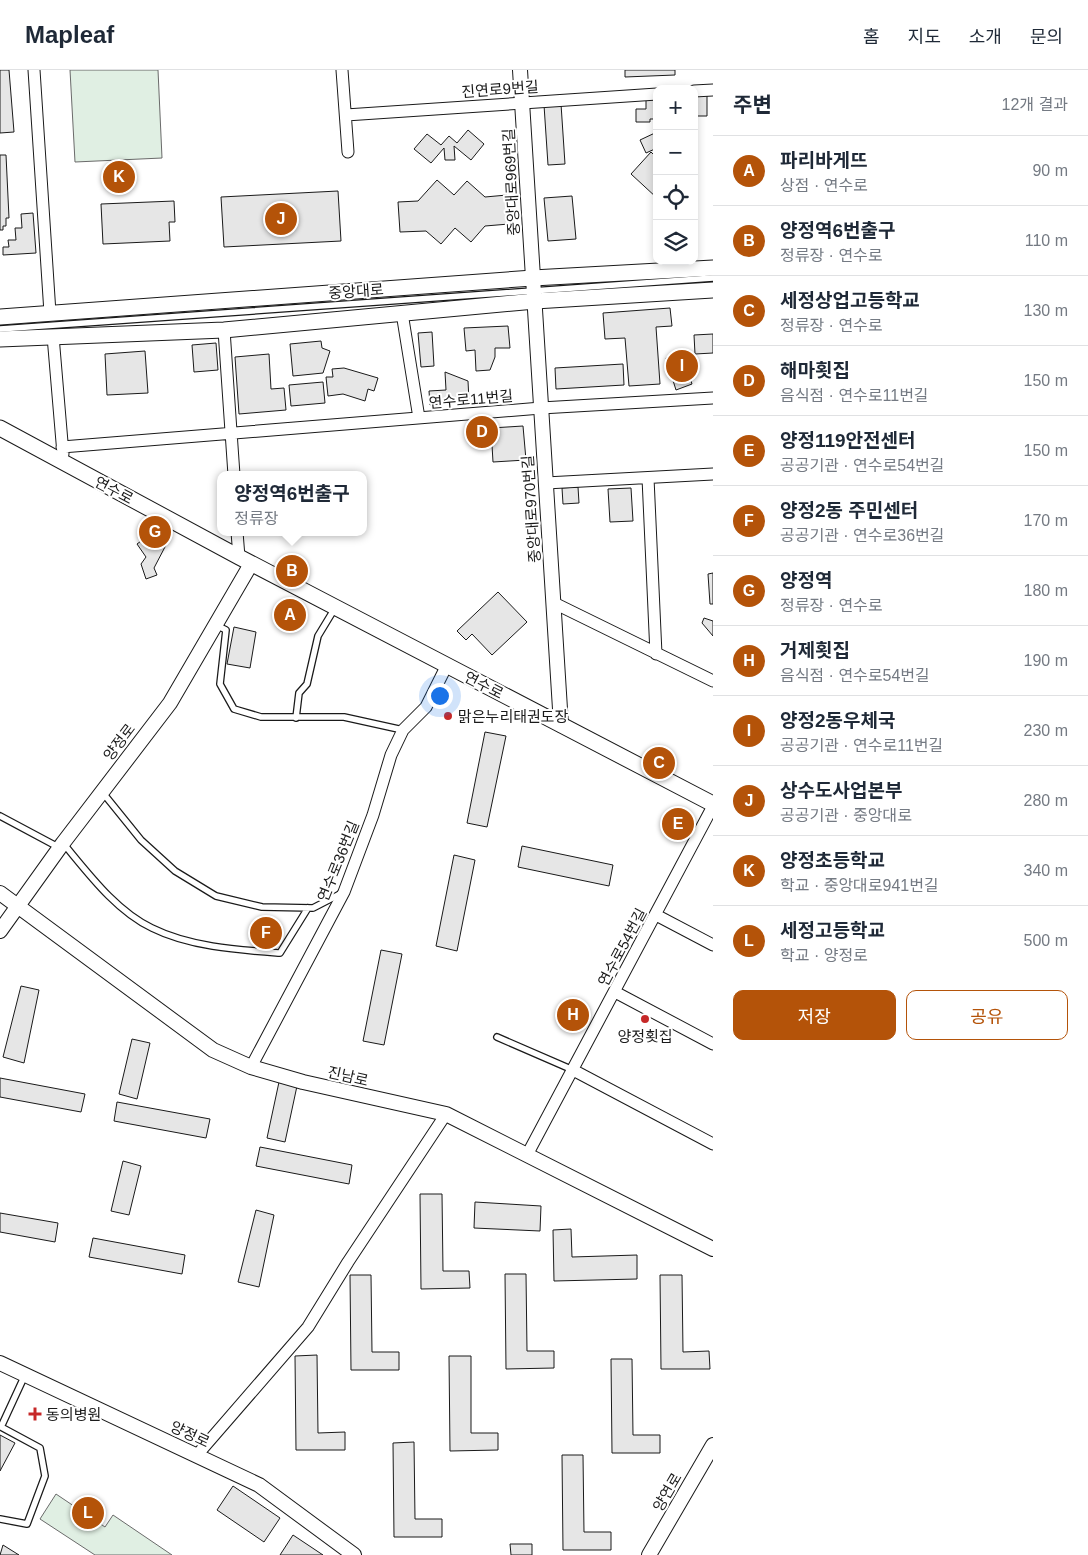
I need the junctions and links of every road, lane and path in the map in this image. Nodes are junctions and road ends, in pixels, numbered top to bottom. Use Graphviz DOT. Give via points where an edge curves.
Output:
graph roads {
  1 [pos="34,70"];
  2 [pos="342,70"];
  3 [pos="520,70"];
  4 [pos="713,90"];
  5 [pos="698,92"];
  6 [pos="653,94"];
  7 [pos="522,102"];
  8 [pos="346,115"];
  9 [pos="348,152"];
  10 [pos="713,268"];
  11 [pos="713,278"];
  12 [pos="534,290"];
  13 [pos="713,290"];
  14 [pos="50,313"];
  15 [pos="402,314"];
  16 [pos="0,317"];
  17 [pos="0,329"];
  18 [pos="224,330"];
  19 [pos="53,336"];
  20 [pos="0,339"];
  21 [pos="713,398"];
  22 [pos="541,408"];
  23 [pos="419,418"];
  24 [pos="0,428"];
  25 [pos="232,433"];
  26 [pos="62,447"];
  27 [pos="64,463"];
  28 [pos="234,471"];
  29 [pos="713,474"];
  30 [pos="648,478"];
  31 [pos="546,483"];
  32 [pos="238,536"];
  33 [pos="245,561"];
  34 [pos="554,603"];
  35 [pos="335,608"];
  36 [pos="215,625"];
  37 [pos="656,654"];
  38 [pos="447,666"];
  39 [pos="713,681"];
  40 [pos="296,718"];
  41 [pos="561,725"];
  42 [pos="403,730"];
  43 [pos="102,792"];
  44 [pos="713,805"];
  45 [pos="0,816"];
  46 [pos="62,845"];
  47 [pos="344,892"];
  48 [pos="0,893"];
  49 [pos="18,905"];
  50 [pos="308,908"];
  51 [pos="656,915"];
  52 [pos="0,931"];
  53 [pos="713,945"];
  54 [pos="614,992"];
  55 [pos="497,1038"];
  56 [pos="713,1044"];
  57 [pos="251,1067"];
  58 [pos="573,1070"];
  59 [pos="446,1114"];
  60 [pos="713,1144"];
  61 [pos="527,1155"];
  62 [pos="713,1249"];
  63 [pos="0,1363"];
  64 [pos="25,1375"];
  65 [pos="713,1444"];
  66 [pos="197,1455"];
  67 [pos="0,1519"];
  68 [pos="354,1555"];
  69 [pos="649,1555"];
  1 -- 14 [label="street"];
  2 -- 8 [label="street"];
  3 -- 7 [label="street, 중앙대로969번길"];
  4 -- 5 [label="street"];
  6 -- 7 [label="street, 진연로9번길"];
  7 -- 8 [label="street, 진연로9번길"];
  7 -- 12 [label="street, 중앙대로969번길"];
  8 -- 9 [label="street"];
  10 -- 12 [label="main road, 중앙대로"];
  11 -- 12 [label="lane"];
  12 -- 13 [label="main road, 중앙대로"];
  12 -- 14 [label="main road, 중앙대로"];
  12 -- 15 [label="main road, 중앙대로"];
  12 -- 17 [label="lane"];
  12 -- 22 [label="street, 중앙대로970번길"];
  14 -- 16 [label="main road, 중앙대로"];
  15 -- 18 [label="main road, 중앙대로"];
  15 -- 23 [label="street"];
  18 -- 19 [label="main road, 중앙대로"];
  18 -- 25 [label="street"];
  19 -- 20 [label="main road, 중앙대로"];
  19 -- 26 [label="street"];
  21 -- 22 [label="street, 연수로11번길"];
  22 -- 23 [label="street, 연수로11번길"];
  22 -- 31 [label="street, 중앙대로970번길"];
  23 -- 25 [label="street, 연수로11번길"];
  24 -- 27 [label="main road, 연수로"];
  25 -- 26 [label="street, 연수로11번길"];
  25 -- 28 [label="street"];
  26 -- 27 [label="street"];
  27 -- 33 [label="main road, 연수로"];
  29 -- 30 [label="street"];
  30 -- 31 [label="street"];
  30 -- 37 [label="street"];
  31 -- 34 [label="street, 중앙대로970번길"];
  32 -- 33 [label="street"];
  33 -- 35 [label="main road, 연수로"];
  33 -- 36 [label="street, 양정로"];
  34 -- 37 [label="street"];
  34 -- 41 [label="street, 중앙대로970번길"];
  35 -- 38 [label="main road, 연수로"];
  35 -- 40 [label="lane" via="318,636 313,666 307,684 299,693"];
  36 -- 40 [label="lane" via="226,630 220,684 234,709 261,717"];
  36 -- 43 [label="street, 양정로" via="170,703"];
  37 -- 39 [label="street"];
  38 -- 41 [label="main road, 연수로"];
  38 -- 42 [label="street, 연수로36번길" via="426,707"];
  40 -- 42 [label="lane" via="344,717"];
  41 -- 44 [label="main road, 연수로"];
  42 -- 47 [label="street, 연수로36번길" via="391,755"];
  43 -- 46 [label="street, 양정로"];
  43 -- 50 [label="lane" via="141,840 176,871 216,896 262,907"];
  44 -- 51 [label="street, 연수로54번길"];
  45 -- 46 [label="lane"];
  46 -- 49 [label="street, 양정로"];
  46 -- 50 [label="lane" via="128,912 151,928 184,939 280,953"];
  47 -- 50 [label="lane"];
  47 -- 57 [label="street, 연수로36번길"];
  48 -- 49 [label="street, 진남로"];
  49 -- 52 [label="street, 양정로"];
  49 -- 57 [label="street, 진남로" via="213,1050"];
  51 -- 53 [label="street"];
  51 -- 54 [label="street, 연수로54번길"];
  54 -- 56 [label="street"];
  54 -- 58 [label="street, 연수로54번길"];
  55 -- 58 [label="lane"];
  57 -- 59 [label="street, 진남로"];
  58 -- 60 [label="street"];
  58 -- 61 [label="street, 연수로54번길"];
  59 -- 61 [label="street, 진남로"];
  59 -- 66 [label="street" via="308,1327"];
  61 -- 62 [label="street, 진남로"];
  63 -- 64 [label="street, 양정로"];
  64 -- 66 [label="street, 양정로"];
  64 -- 67 [label="lane" via="1,1427 40,1448 45,1476 27,1524"];
  65 -- 69 [label="street, 양연로"];
  66 -- 68 [label="street, 양정로" via="259,1485"];
}
